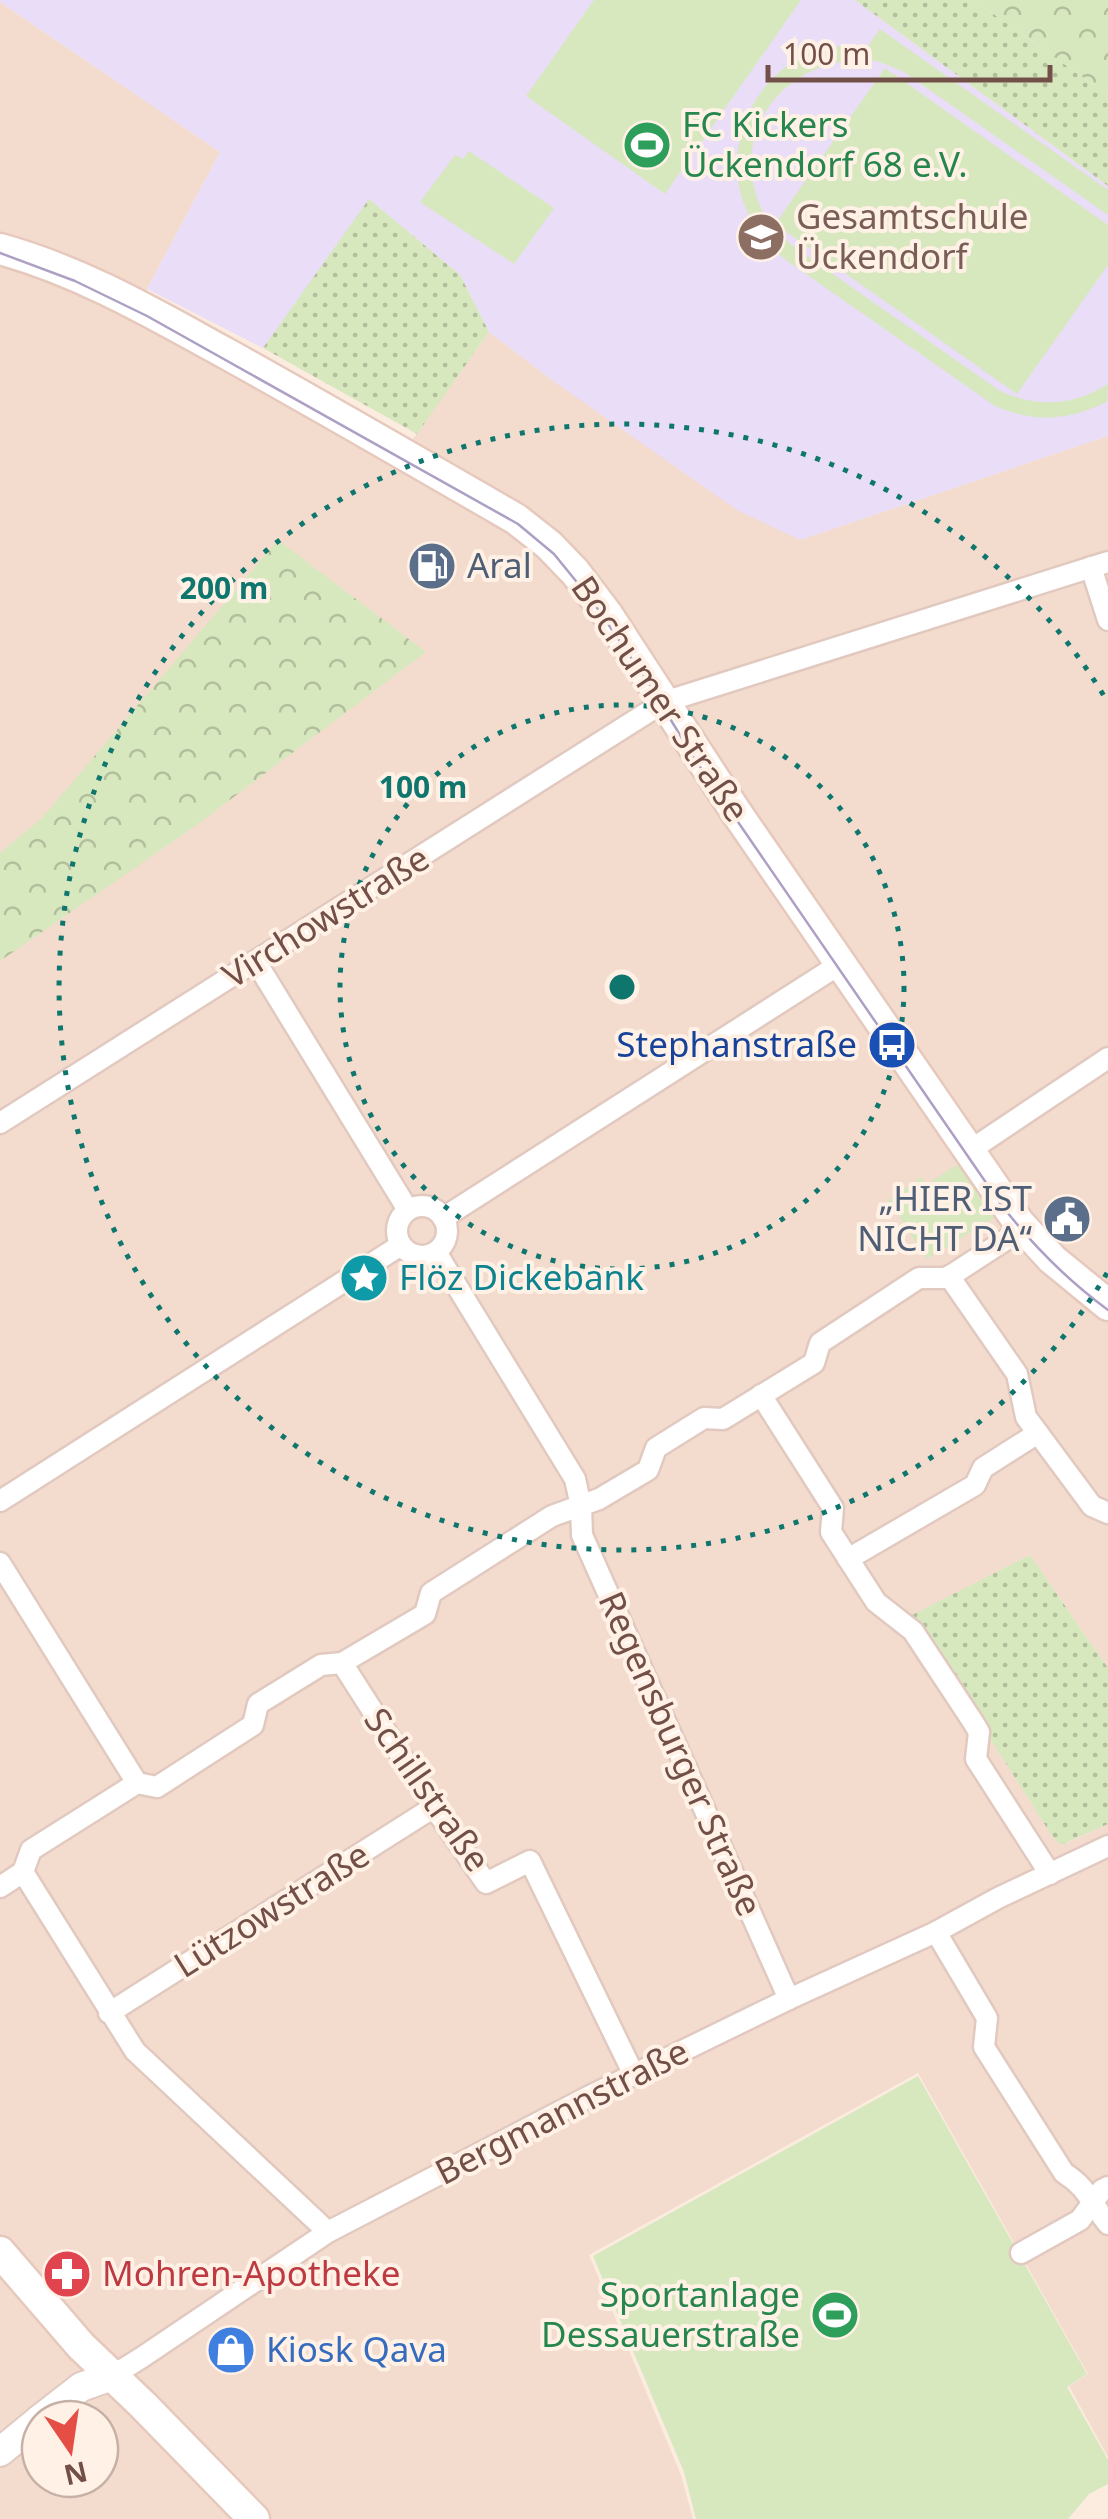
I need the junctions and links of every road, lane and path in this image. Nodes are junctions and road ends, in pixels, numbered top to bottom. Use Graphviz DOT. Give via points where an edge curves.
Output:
graph roads {
  1 [pos="0,249"];
  2 [pos="1100,564"];
  3 [pos="1108,620"];
  4 [pos="664,702"];
  5 [pos="256,962"];
  6 [pos="840,964"];
  7 [pos="1108,1058"];
  8 [pos="0,1122"];
  9 [pos="969,1151"];
  10 [pos="408,1210"];
  11 [pos="443,1218"];
  12 [pos="1024,1228"];
  13 [pos="400,1245"];
  14 [pos="436,1252"];
  15 [pos="949,1276"];
  16 [pos="1108,1304"];
  17 [pos="762,1395"];
  18 [pos="1038,1432"];
  19 [pos="0,1501"];
  20 [pos="581,1506"];
  21 [pos="1108,1513"];
  22 [pos="848,1559"];
  23 [pos="0,1563"];
  24 [pos="342,1663"];
  25 [pos="137,1783"];
  26 [pos="434,1807"];
  27 [pos="1108,1846"];
  28 [pos="22,1872"];
  29 [pos="1050,1874"];
  30 [pos="0,1887"];
  31 [pos="936,1932"];
  32 [pos="789,1998"];
  33 [pos="109,2013"];
  34 [pos="634,2074"];
  35 [pos="1108,2187"];
  36 [pos="1092,2204"];
  37 [pos="1108,2224"];
  38 [pos="328,2232"];
  39 [pos="0,2252"];
  40 [pos="1021,2253"];
  41 [pos="112,2376"];
  42 [pos="66,2399"];
  43 [pos="20,2436"];
  44 [pos="0,2452"];
  45 [pos="254,2519"];
  1 -- 4 [label="main road, Bochumer Straße" via="113,291 516,519 575,572"];
  2 -- 3 [label="street"];
  2 -- 4 [label="street, Virchowstraße"];
  4 -- 5 [label="street, Virchowstraße"];
  4 -- 6 [label="main road, Bochumer Straße"];
  5 -- 8 [label="street, Virchowstraße"];
  5 -- 10 [label="street"];
  6 -- 9 [label="main road, Bochumer Straße"];
  6 -- 11 [label="street"];
  7 -- 9 [label="street"];
  9 -- 12 [label="main road, Bochumer Straße"];
  10 -- 11 [label="street" via="431,1208"];
  10 -- 13 [label="street" via="396,1230"];
  11 -- 14 [label="street" via="447,1233"];
  12 -- 15 [label="street"];
  12 -- 16 [label="main road, Bochumer Straße"];
  13 -- 14 [label="street" via="413,1255"];
  13 -- 19 [label="street"];
  14 -- 20 [label="street, Regensburger Straße" via="574,1479"];
  15 -- 17 [label="street" via="919,1278 820,1343 814,1363"];
  15 -- 18 [label="street" via="1016,1374 1026,1418"];
  17 -- 20 [label="street" via="723,1419 704,1418 656,1448 648,1470"];
  17 -- 22 [label="street" via="833,1508 831,1532"];
  18 -- 21 [label="street" via="1092,1506"];
  18 -- 22 [label="street" via="983,1468 975,1484"];
  20 -- 24 [label="street" via="552,1516 431,1593 425,1614"];
  20 -- 32 [label="street, Regensburger Straße" via="582,1535"];
  22 -- 29 [label="street" via="876,1602 913,1632 980,1732 976,1759"];
  23 -- 25 [label="street"];
  24 -- 25 [label="street" via="320,1665 258,1704 253,1725 157,1787"];
  24 -- 26 [label="street, Schillstraße"];
  25 -- 28 [label="street" via="31,1850"];
  26 -- 33 [label="street, Lützowstraße"];
  26 -- 34 [label="street, Schillstraße" via="486,1883 530,1860"];
  27 -- 29 [label="street, Bergmannstraße"];
  28 -- 30 [label="street"];
  28 -- 33 [label="street"];
  29 -- 31 [label="street, Bergmannstraße"];
  31 -- 32 [label="street, Bergmannstraße"];
  31 -- 36 [label="street" via="987,2018 984,2047 1064,2173 1082,2184"];
  32 -- 34 [label="street, Bergmannstraße"];
  33 -- 38 [label="street" via="135,2051"];
  34 -- 38 [label="street, Bergmannstraße"];
  35 -- 36 [label="street"];
  36 -- 37 [label="street"];
  36 -- 40 [label="street" via="1080,2220"];
  38 -- 41 [label="street, Bergmannstraße"];
  39 -- 41 [label="main road"];
  41 -- 42 [label="street, Bergmannstraße"];
  41 -- 45 [label="main road"];
  43 -- 44 [label="street, Bergmannstraße"];
}
